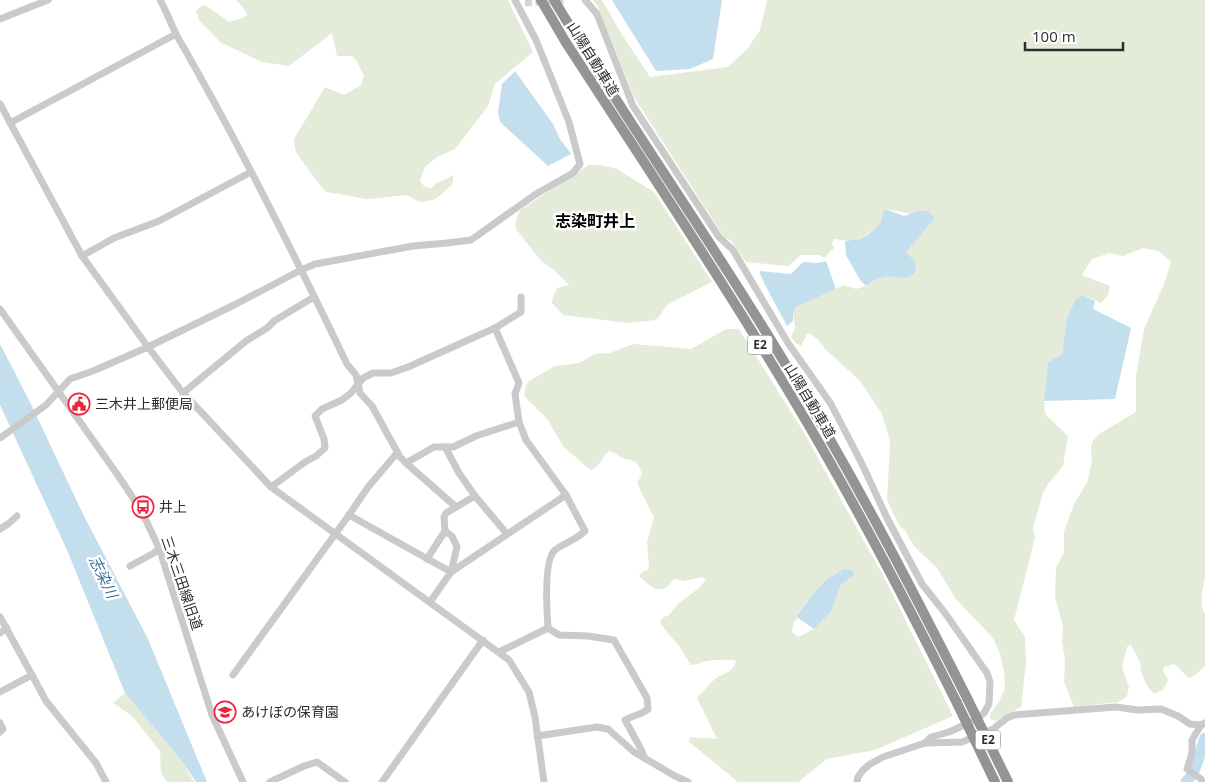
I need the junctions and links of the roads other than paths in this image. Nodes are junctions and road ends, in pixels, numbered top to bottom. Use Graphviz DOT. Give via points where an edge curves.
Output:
graph roads {
  1 [pos="48,0"];
  2 [pos="160,0"];
  3 [pos="541,0"];
  4 [pos="554,0"];
  5 [pos="585,0"];
  6 [pos="519,3"];
  7 [pos="0,19"];
  8 [pos="176,34"];
  9 [pos="0,104"];
  10 [pos="10,123"];
  11 [pos="251,172"];
  12 [pos="82,256"];
  13 [pos="301,270"];
  14 [pos="314,297"];
  15 [pos="520,298"];
  16 [pos="0,309"];
  17 [pos="496,328"];
  18 [pos="148,347"];
  19 [pos="358,384"];
  20 [pos="183,392"];
  21 [pos="58,393"];
  22 [pos="519,422"];
  23 [pos="0,438"];
  24 [pos="445,447"];
  25 [pos="397,453"];
  26 [pos="406,463"];
  27 [pos="271,487"];
  28 [pos="566,495"];
  29 [pos="475,496"];
  30 [pos="456,508"];
  31 [pos="349,515"];
  32 [pos="17,516"];
  33 [pos="0,529"];
  34 [pos="445,531"];
  35 [pos="335,533"];
  36 [pos="507,534"];
  37 [pos="159,548"];
  38 [pos="427,559"];
  39 [pos="130,566"];
  40 [pos="451,572"];
  41 [pos="430,602"];
  42 [pos="0,617"];
  43 [pos="7,628"];
  44 [pos="548,628"];
  45 [pos="0,633"];
  46 [pos="483,640"];
  47 [pos="499,652"];
  48 [pos="32,675"];
  49 [pos="233,675"];
  50 [pos="0,692"];
  51 [pos="0,723"];
  52 [pos="1203,724"];
  53 [pos="0,732"];
  54 [pos="537,736"];
  55 [pos="925,743"];
  56 [pos="644,757"];
  57 [pos="1201,780"];
  58 [pos="106,782"];
  59 [pos="243,782"];
  60 [pos="270,782"];
  61 [pos="345,782"];
  62 [pos="382,782"];
  63 [pos="544,782"];
  64 [pos="688,782"];
  65 [pos="857,782"];
  66 [pos="995,782"];
  67 [pos="1008,782"];
  1 -- 7 [label="street"];
  2 -- 8 [label="street"];
  3 -- 66 [label="highway, 山陽自動車道 / E2, bridge" via="819,443 901,593"];
  4 -- 67 [label="highway, 山陽自動車道 / E2, bridge" via="830,438 902,570"];
  5 -- 55 [label="street" via="597,14 633,106 719,236 732,250 788,343 831,404 922,584 987,673 989,704 984,713 949,732 931,737"];
  6 -- 13 [label="street" via="568,122 580,164 574,173 536,194 471,240 413,246 315,264"];
  8 -- 10 [label="street"];
  8 -- 11 [label="street"];
  9 -- 10 [label="street"];
  10 -- 12 [label="street"];
  11 -- 12 [label="street" via="159,221 114,238"];
  11 -- 13 [label="street"];
  12 -- 18 [label="street"];
  13 -- 14 [label="street"];
  13 -- 18 [label="street"];
  14 -- 19 [label="street"];
  14 -- 20 [label="street" via="246,341"];
  15 -- 17 [label="street" via="521,312"];
  16 -- 21 [label="street, 三木三田線旧道"];
  17 -- 19 [label="street" via="408,367 391,373 373,373"];
  17 -- 22 [label="street" via="518,383 515,394"];
  18 -- 20 [label="street"];
  18 -- 21 [label="street" via="70,380"];
  19 -- 25 [label="street" via="360,393 372,406"];
  19 -- 27 [label="street" via="342,400 315,416 325,448"];
  20 -- 27 [label="street"];
  21 -- 23 [label="street"];
  21 -- 37 [label="street, 三木三田線旧道" via="141,510"];
  22 -- 24 [label="street"];
  22 -- 28 [label="street" via="526,440"];
  24 -- 26 [label="street" via="434,447"];
  24 -- 29 [label="street"];
  25 -- 26 [label="street"];
  25 -- 31 [label="street"];
  26 -- 30 [label="street"];
  27 -- 35 [label="street"];
  28 -- 36 [label="street"];
  28 -- 44 [label="street" via="585,531 551,555"];
  29 -- 30 [label="street"];
  29 -- 36 [label="street"];
  30 -- 34 [label="street" via="444,517"];
  31 -- 35 [label="street"];
  31 -- 38 [label="street"];
  32 -- 33 [label="street"];
  34 -- 38 [label="street"];
  34 -- 40 [label="street" via="452,536 457,547"];
  35 -- 41 [label="street"];
  35 -- 49 [label="street"];
  36 -- 40 [label="street"];
  37 -- 39 [label="street"];
  37 -- 59 [label="street, 三木三田線旧道" via="212,715"];
  38 -- 40 [label="street"];
  40 -- 41 [label="street"];
  41 -- 46 [label="street"];
  42 -- 43 [label="street"];
  43 -- 45 [label="street"];
  43 -- 48 [label="street"];
  44 -- 47 [label="street"];
  44 -- 56 [label="street" via="559,635 614,640 647,698 648,709 643,714 625,720"];
  46 -- 47 [label="street"];
  46 -- 62 [label="street"];
  47 -- 54 [label="street" via="509,660 529,692"];
  48 -- 50 [label="street"];
  48 -- 58 [label="street" via="46,701 96,763"];
  51 -- 53 [label="street"];
  52 -- 55 [label="street" via="1190,724 1161,709 1116,707 1014,715 993,729 962,742"];
  52 -- 57 [label="street" via="1192,740 1187,769"];
  54 -- 56 [label="street" via="597,727 608,729"];
  54 -- 63 [label="street"];
  55 -- 65 [label="street" via="870,764"];
  56 -- 64 [label="street"];
  60 -- 61 [label="street" via="317,762"];
}
